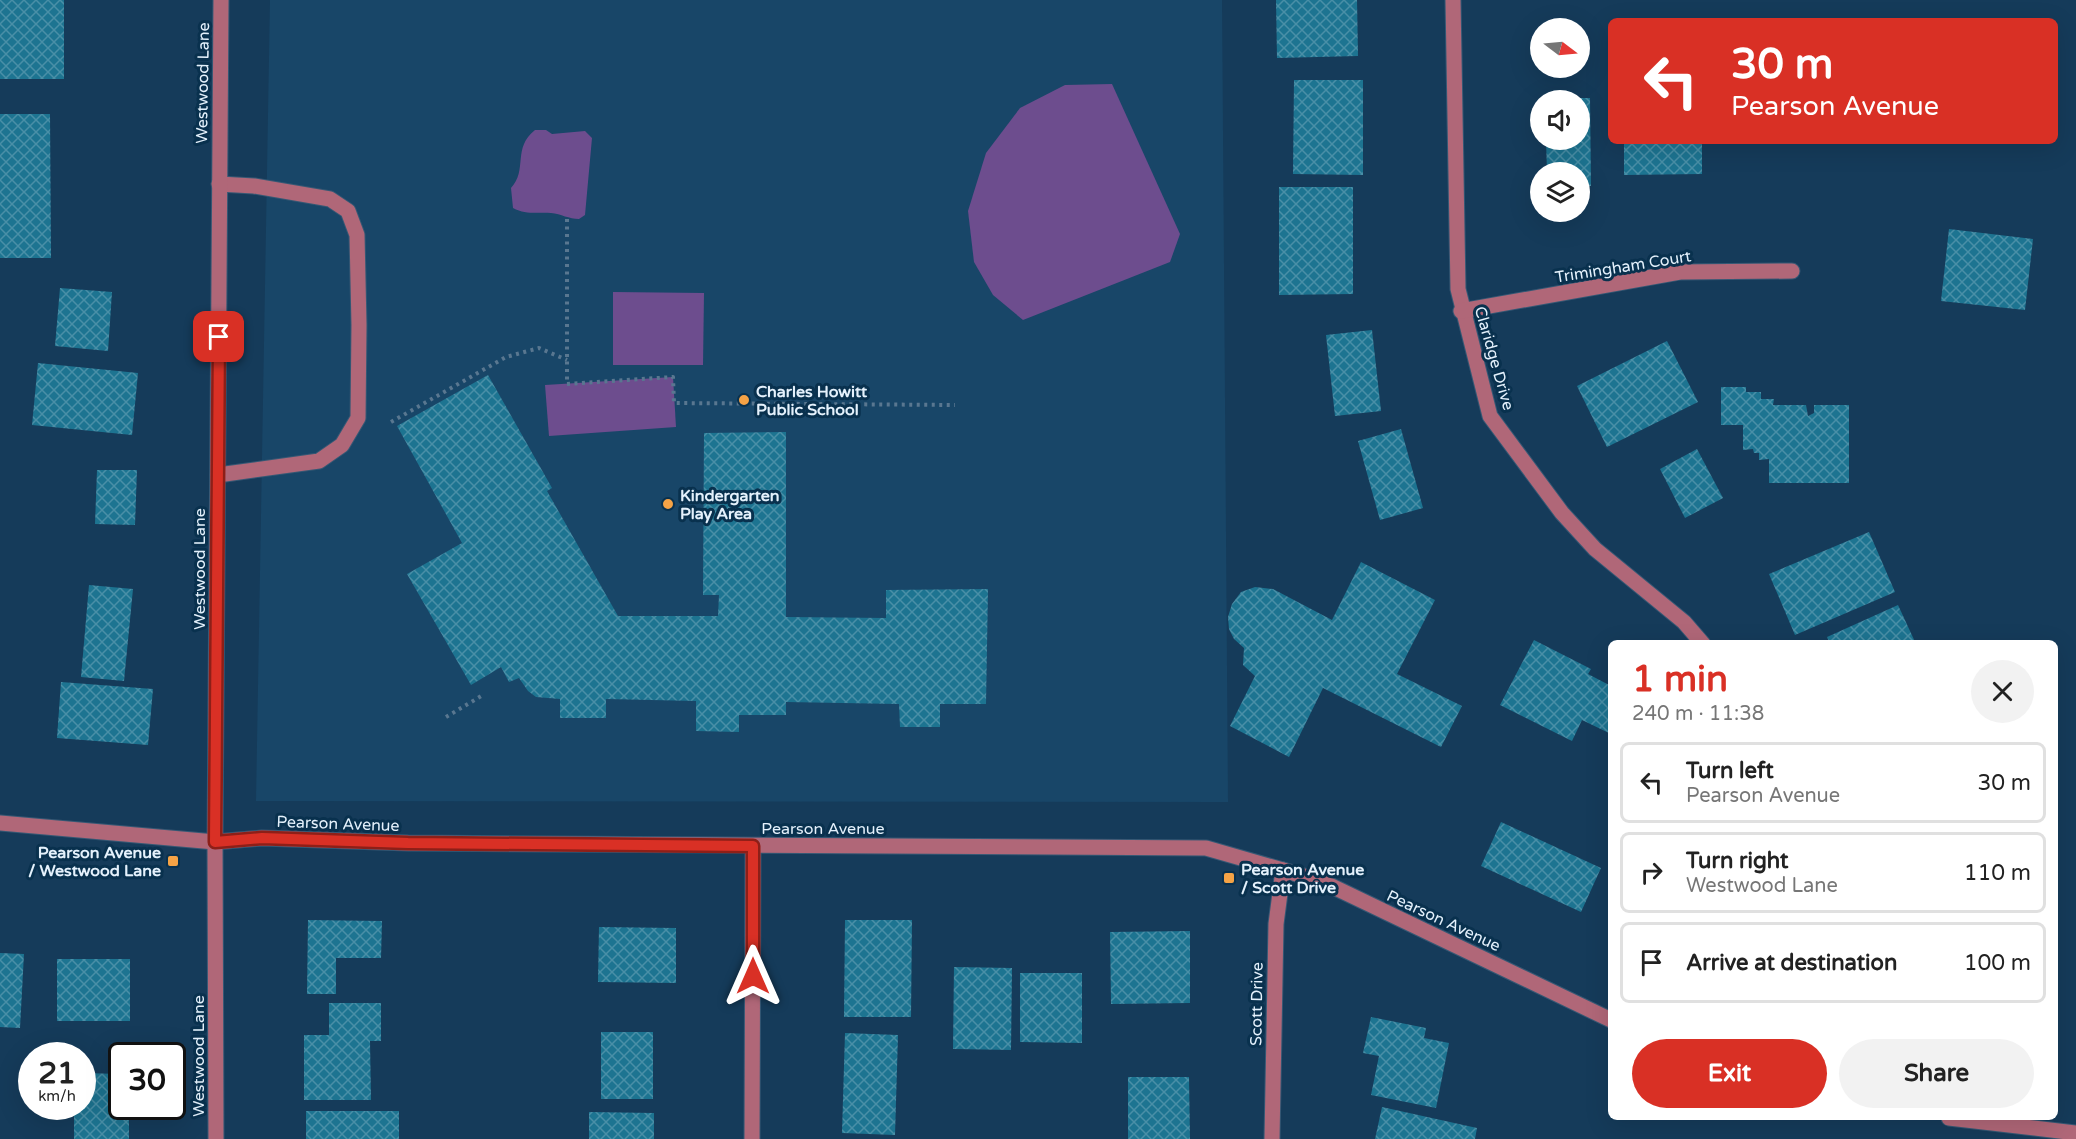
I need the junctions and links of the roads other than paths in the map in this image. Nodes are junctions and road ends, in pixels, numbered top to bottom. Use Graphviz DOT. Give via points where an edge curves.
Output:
graph roads {
  1 [pos="221,0"];
  2 [pos="1453,0"];
  3 [pos="219,184"];
  4 [pos="1792,271"];
  5 [pos="1461,311"];
  6 [pos="218,475"];
  7 [pos="1700,640"];
  8 [pos="0,823"];
  9 [pos="215,842"];
  10 [pos="753,846"];
  11 [pos="1283,870"];
  12 [pos="1608,1019"];
  13 [pos="1965,1120"];
  14 [pos="2076,1133"];
  15 [pos="216,1139"];
  16 [pos="752,1139"];
  17 [pos="1272,1139"];
  1 -- 3 [label="street, Westwood Lane"];
  2 -- 5 [label="street, Claridge Drive"];
  3 -- 6 [label="street, Westwood Lane"];
  3 -- 6 [label="street" via="330,199 348,211 357,235 359,325 358,418 342,445 319,461"];
  4 -- 5 [label="street, Trimingham Court" via="1680,272"];
  5 -- 7 [label="street, Claridge Drive" via="1490,416 1562,513 1595,549 1684,622"];
  6 -- 9 [label="street, Westwood Lane"];
  8 -- 9 [label="street, Pearson Avenue"];
  9 -- 10 [label="street, Pearson Avenue" via="262,838"];
  9 -- 15 [label="street, Westwood Lane"];
  10 -- 11 [label="street, Pearson Avenue" via="1206,848"];
  10 -- 16 [label="street"];
  11 -- 12 [label="street, Pearson Avenue" via="1321,881"];
  11 -- 17 [label="street, Scott Drive" via="1276,924"];
  13 -- 14 [label="street"];
}
